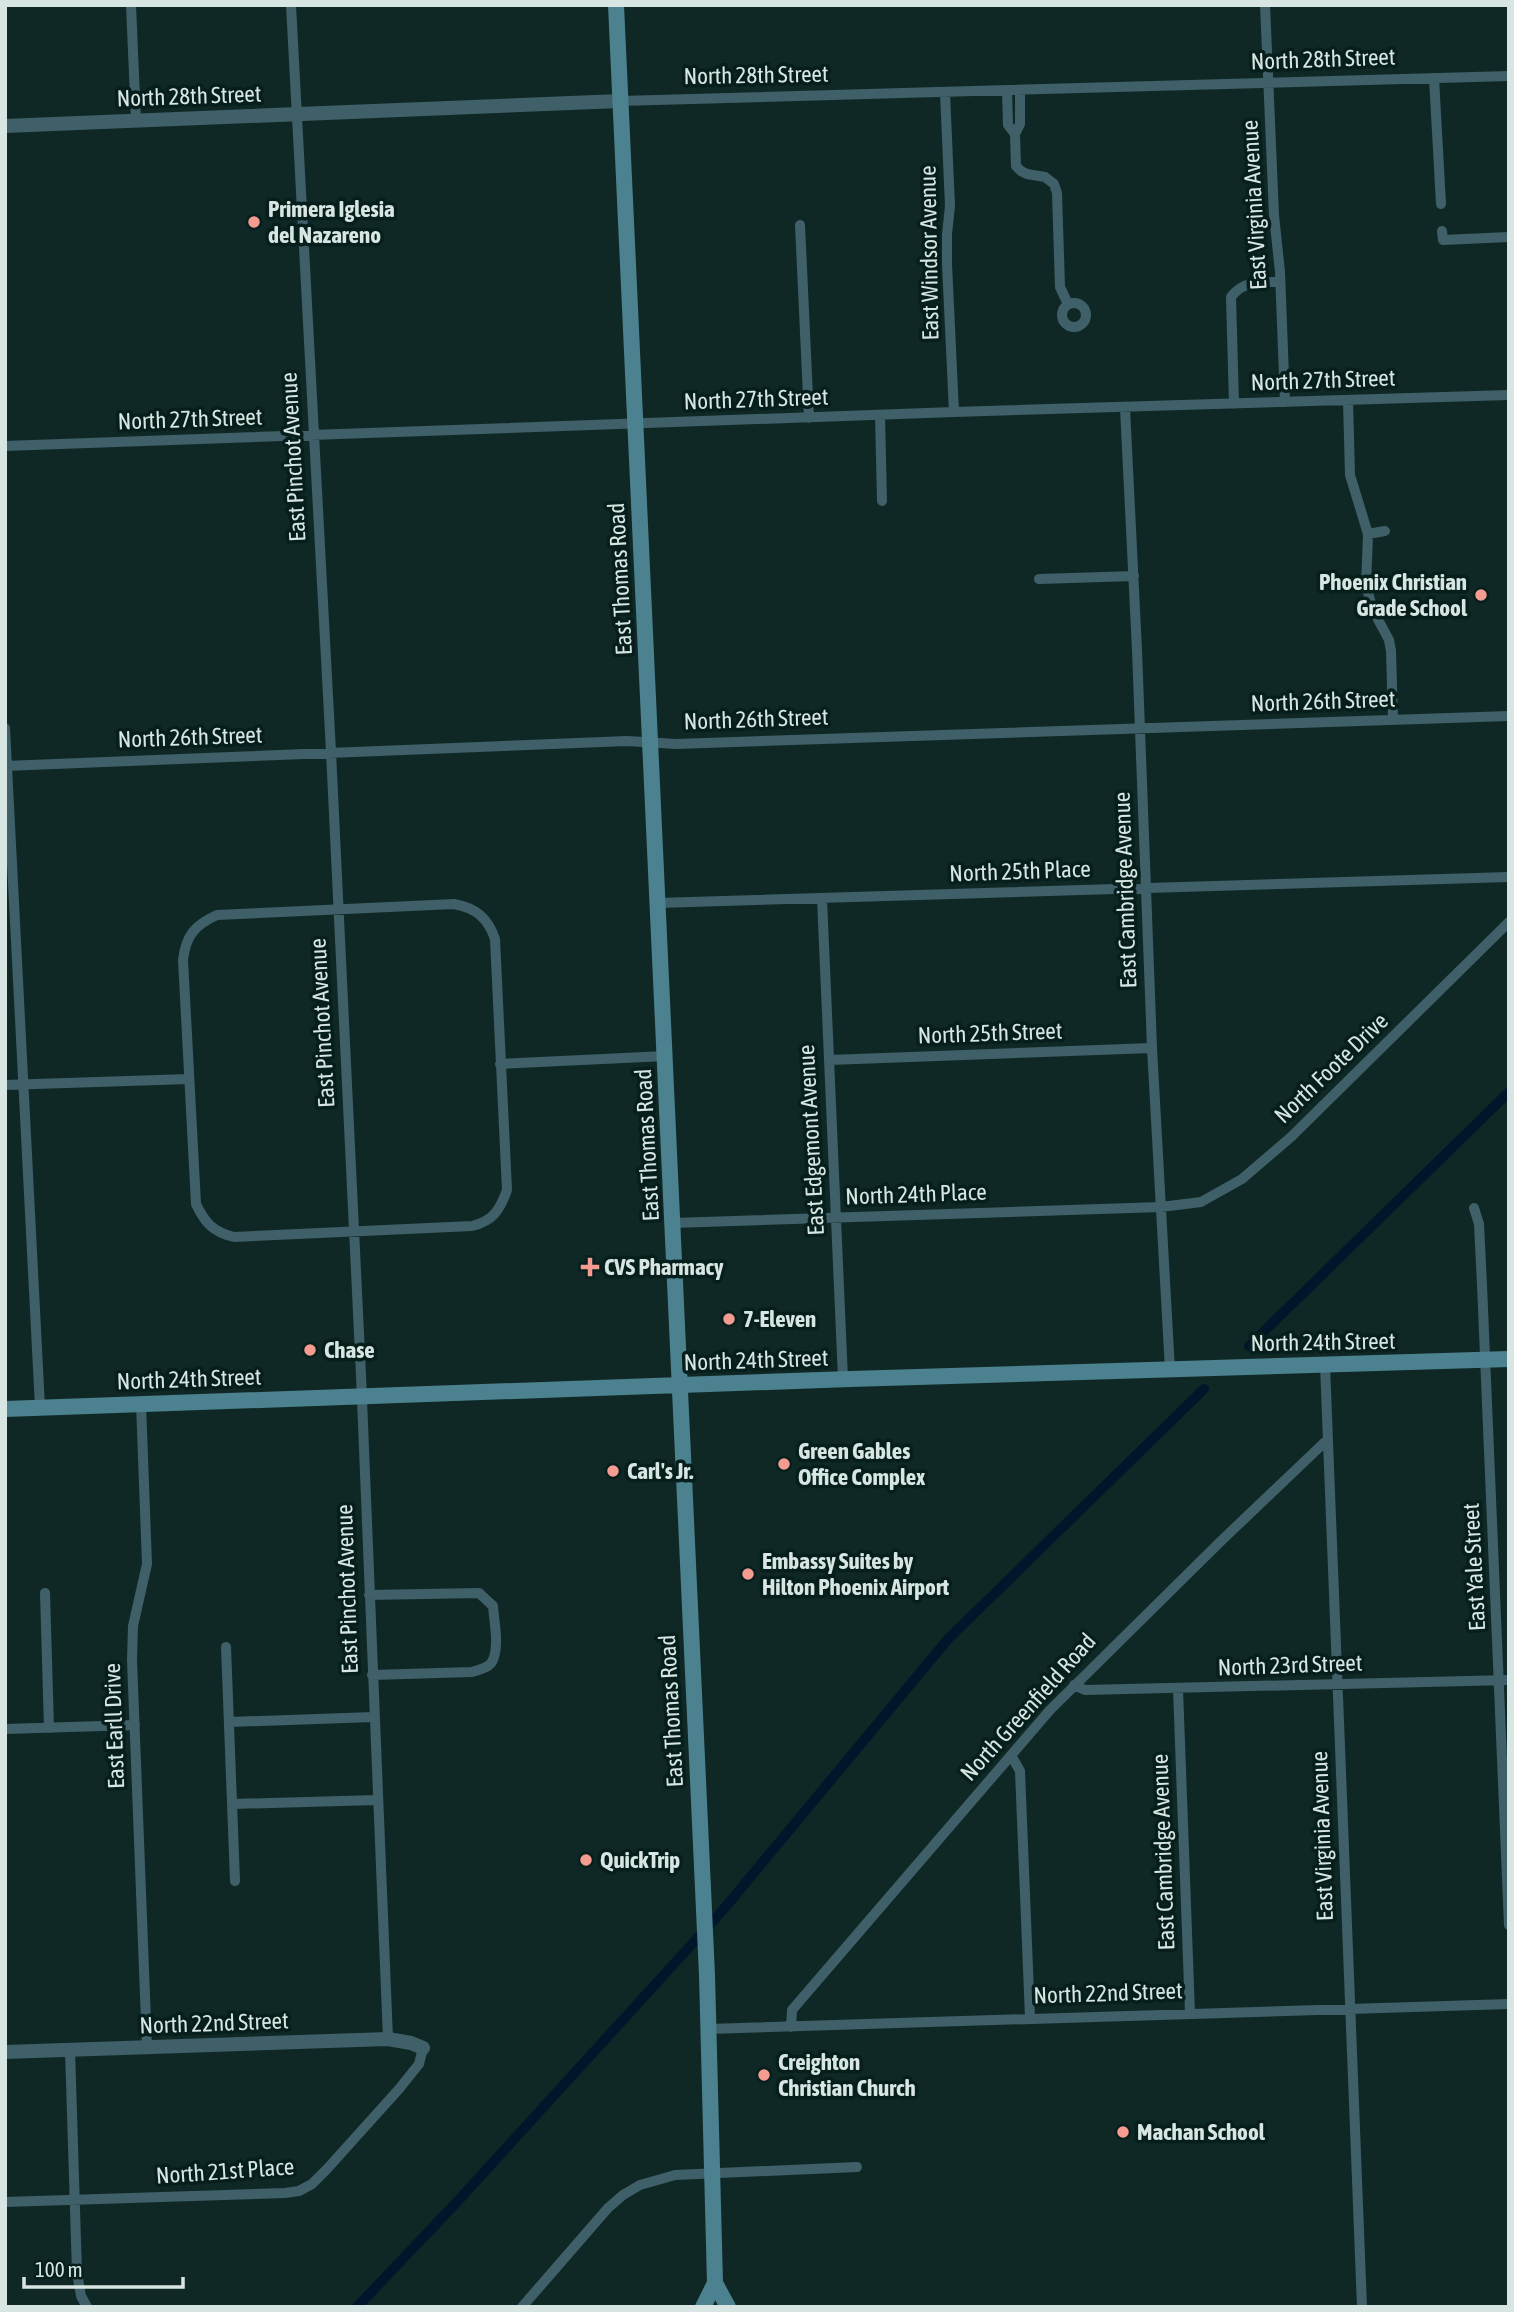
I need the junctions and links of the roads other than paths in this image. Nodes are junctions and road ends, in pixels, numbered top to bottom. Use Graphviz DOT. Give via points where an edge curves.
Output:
graph roads {
  1 [pos="131,5"];
  2 [pos="291,5"];
  3 [pos="616,5"];
  4 [pos="1265,5"];
  5 [pos="1509,76"];
  6 [pos="1434,78"];
  7 [pos="1268,83"];
  8 [pos="1007,91"];
  9 [pos="1020,91"];
  10 [pos="945,93"];
  11 [pos="621,101"];
  12 [pos="297,115"];
  13 [pos="136,121"];
  14 [pos="5,126"];
  15 [pos="1015,134"];
  16 [pos="1441,204"];
  17 [pos="800,225"];
  18 [pos="1442,231"];
  19 [pos="1509,237"];
  20 [pos="1280,282"];
  21 [pos="1068,304"];
  22 [pos="1509,395"];
  23 [pos="1348,401"];
  24 [pos="1285,402"];
  25 [pos="1234,404"];
  26 [pos="1125,408"];
  27 [pos="954,412"];
  28 [pos="880,415"];
  29 [pos="809,418"];
  30 [pos="635,424"];
  31 [pos="313,436"];
  32 [pos="5,446"];
  33 [pos="882,501"];
  34 [pos="1385,531"];
  35 [pos="1368,534"];
  36 [pos="1134,576"];
  37 [pos="1039,579"];
  38 [pos="1368,598"];
  39 [pos="1355,602"];
  40 [pos="1509,716"];
  41 [pos="1393,720"];
  42 [pos="1140,728"];
  43 [pos="5,729"];
  44 [pos="650,742"];
  45 [pos="331,752"];
  46 [pos="6,766"];
  47 [pos="1509,877"];
  48 [pos="1146,888"];
  49 [pos="822,899"];
  50 [pos="658,903"];
  51 [pos="338,910"];
  52 [pos="1509,922"];
  53 [pos="1152,1048"];
  54 [pos="666,1056"];
  55 [pos="829,1060"];
  56 [pos="500,1064"];
  57 [pos="189,1079"];
  58 [pos="24,1085"];
  59 [pos="5,1086"];
  60 [pos="1161,1207"];
  61 [pos="1474,1208"];
  62 [pos="836,1218"];
  63 [pos="673,1223"];
  64 [pos="353,1232"];
  65 [pos="1509,1359"];
  66 [pos="1486,1360"];
  67 [pos="1325,1365"];
  68 [pos="1170,1370"];
  69 [pos="843,1379"];
  70 [pos="681,1385"];
  71 [pos="362,1396"];
  72 [pos="141,1404"];
  73 [pos="40,1407"];
  74 [pos="5,1409"];
  75 [pos="1328,1440"];
  76 [pos="45,1593"];
  77 [pos="369,1595"];
  78 [pos="226,1647"];
  79 [pos="372,1675"];
  80 [pos="1504,1680"];
  81 [pos="1074,1685"];
  82 [pos="1338,1685"];
  83 [pos="1178,1689"];
  84 [pos="373,1717"];
  85 [pos="229,1722"];
  86 [pos="135,1725"];
  87 [pos="49,1728"];
  88 [pos="5,1729"];
  89 [pos="1012,1755"];
  90 [pos="377,1800"];
  91 [pos="232,1804"];
  92 [pos="235,1881"];
  93 [pos="1509,1925"];
  94 [pos="1509,2004"];
  95 [pos="1349,2009"];
  96 [pos="1190,2014"];
  97 [pos="1030,2018"];
  98 [pos="791,2026"];
  99 [pos="708,2029"];
  100 [pos="388,2039"];
  101 [pos="147,2047"];
  102 [pos="423,2048"];
  103 [pos="70,2050"];
  104 [pos="5,2052"];
  105 [pos="856,2167"];
  106 [pos="712,2172"];
  107 [pos="75,2200"];
  108 [pos="5,2202"];
  109 [pos="715,2283"];
  110 [pos="87,2307"];
  111 [pos="522,2307"];
  112 [pos="703,2307"];
  113 [pos="728,2307"];
  114 [pos="1362,2307"];
  1 -- 13 [label="street"];
  2 -- 12 [label="street, East Pinchot Avenue"];
  3 -- 11 [label="main road, East Thomas Road"];
  4 -- 7 [label="street, East Virginia Avenue"];
  5 -- 6 [label="street, North 28th Street"];
  6 -- 7 [label="street, North 28th Street"];
  6 -- 16 [label="street"];
  7 -- 9 [label="street, North 28th Street"];
  7 -- 20 [label="street, East Virginia Avenue"];
  8 -- 9 [label="street, North 28th Street"];
  8 -- 10 [label="street, North 28th Street"];
  8 -- 15 [label="street" via="1008,125"];
  9 -- 15 [label="street" via="1020,124"];
  10 -- 11 [label="street, North 28th Street"];
  10 -- 27 [label="street, East Windsor Avenue"];
  11 -- 12 [label="street, North 28th Street"];
  11 -- 30 [label="main road, East Thomas Road"];
  12 -- 13 [label="street, North 28th Street"];
  12 -- 31 [label="street, East Pinchot Avenue"];
  13 -- 14 [label="street, North 28th Street"];
  15 -- 21 [label="street" via="1016,166 1027,174 1045,177 1058,193 1060,287"];
  17 -- 29 [label="street"];
  18 -- 19 [label="street" via="1443,240"];
  20 -- 24 [label="street, East Virginia Avenue"];
  20 -- 25 [label="street" via="1252,283 1238,288 1231,297"];
  22 -- 23 [label="street, North 27th Street"];
  23 -- 24 [label="street, North 27th Street"];
  23 -- 35 [label="street" via="1350,475"];
  24 -- 25 [label="street, North 27th Street"];
  25 -- 26 [label="street, North 27th Street"];
  26 -- 27 [label="street, North 27th Street"];
  26 -- 36 [label="street, East Cambridge Avenue"];
  27 -- 28 [label="street, North 27th Street"];
  28 -- 29 [label="street, North 27th Street"];
  28 -- 33 [label="street"];
  29 -- 30 [label="street, North 27th Street"];
  30 -- 31 [label="street, North 27th Street"];
  30 -- 44 [label="main road, East Thomas Road"];
  31 -- 32 [label="street, North 27th Street"];
  31 -- 45 [label="street, East Pinchot Avenue"];
  34 -- 35 [label="street"];
  35 -- 38 [label="street"];
  36 -- 37 [label="street"];
  36 -- 42 [label="street, East Cambridge Avenue"];
  38 -- 39 [label="street"];
  38 -- 41 [label="street" via="1389,640"];
  40 -- 41 [label="street, North 26th Street"];
  41 -- 42 [label="street, North 26th Street"];
  42 -- 44 [label="street, North 26th Street"];
  42 -- 48 [label="street, East Cambridge Avenue"];
  43 -- 46 [label="street"];
  44 -- 45 [label="street, North 26th Street"];
  44 -- 50 [label="main road, East Thomas Road"];
  45 -- 46 [label="street, North 26th Street"];
  45 -- 51 [label="street, East Pinchot Avenue"];
  46 -- 58 [label="street"];
  47 -- 48 [label="street, North 25th Place"];
  48 -- 49 [label="street, North 25th Place"];
  48 -- 53 [label="street, East Cambridge Avenue"];
  49 -- 50 [label="street, North 25th Place"];
  49 -- 55 [label="street, East Edgemont Avenue"];
  50 -- 54 [label="main road, East Thomas Road"];
  51 -- 56 [label="street" via="454,904 480,913 495,939"];
  51 -- 57 [label="street" via="217,915 195,927 183,960"];
  51 -- 64 [label="street, East Pinchot Avenue"];
  52 -- 60 [label="street, North Foote Drive" via="1291,1137 1242,1179 1201,1202"];
  53 -- 55 [label="street, North 25th Street"];
  53 -- 60 [label="street, East Cambridge Avenue"];
  54 -- 56 [label="street"];
  54 -- 63 [label="main road, East Thomas Road"];
  55 -- 62 [label="street, East Edgemont Avenue"];
  56 -- 64 [label="street" via="507,1190 496,1214 472,1226"];
  57 -- 58 [label="street"];
  57 -- 64 [label="street" via="196,1204 204,1222 234,1237"];
  58 -- 59 [label="street"];
  58 -- 73 [label="street"];
  60 -- 62 [label="street, North 24th Place"];
  60 -- 68 [label="street, East Cambridge Avenue"];
  61 -- 66 [label="street, East Yale Street" via="1479,1224"];
  62 -- 63 [label="street, North 24th Place"];
  62 -- 69 [label="street, East Edgemont Avenue"];
  63 -- 70 [label="main road, East Thomas Road"];
  64 -- 71 [label="street, East Pinchot Avenue"];
  65 -- 66 [label="main road, North 24th Street"];
  66 -- 67 [label="main road, North 24th Street"];
  66 -- 80 [label="street, East Yale Street"];
  67 -- 68 [label="main road, North 24th Street"];
  67 -- 75 [label="street, East Virginia Avenue"];
  68 -- 69 [label="main road, North 24th Street"];
  69 -- 70 [label="main road, North 24th Street"];
  70 -- 71 [label="main road, North 24th Street"];
  70 -- 99 [label="main road, East Thomas Road"];
  71 -- 72 [label="main road, North 24th Street"];
  71 -- 77 [label="street, East Pinchot Avenue"];
  72 -- 73 [label="main road, North 24th Street"];
  72 -- 86 [label="street, East Earll Drive" via="147,1549 132,1638"];
  73 -- 74 [label="main road, North 24th Street"];
  75 -- 81 [label="street, North Greenfield Road"];
  75 -- 82 [label="street, East Virginia Avenue"];
  76 -- 87 [label="street"];
  77 -- 79 [label="street, East Pinchot Avenue"];
  77 -- 79 [label="street" via="479,1593 493,1606 495,1648 492,1662 472,1672"];
  78 -- 85 [label="street"];
  79 -- 84 [label="street, East Pinchot Avenue"];
  80 -- 82 [label="street, North 23rd Street"];
  80 -- 93 [label="street, East Yale Street"];
  81 -- 83 [label="street, North 23rd Street" via="1085,1690"];
  81 -- 89 [label="street, North Greenfield Road"];
  82 -- 83 [label="street, North 23rd Street"];
  82 -- 95 [label="street, East Virginia Avenue"];
  83 -- 96 [label="street, East Cambridge Avenue"];
  84 -- 85 [label="street"];
  84 -- 90 [label="street, East Pinchot Avenue"];
  85 -- 91 [label="street"];
  86 -- 87 [label="street"];
  86 -- 101 [label="street, East Earll Drive"];
  87 -- 88 [label="street"];
  89 -- 97 [label="street" via="1020,1771"];
  89 -- 98 [label="street, North Greenfield Road" via="792,2010"];
  90 -- 91 [label="street"];
  90 -- 100 [label="street, East Pinchot Avenue"];
  91 -- 92 [label="street"];
  94 -- 95 [label="street, North 22nd Street"];
  95 -- 96 [label="street, North 22nd Street"];
  95 -- 114 [label="street, East Virginia Avenue"];
  96 -- 97 [label="street, North 22nd Street"];
  97 -- 98 [label="street, North 22nd Street"];
  98 -- 99 [label="street, North 22nd Street"];
  99 -- 106 [label="main road, East Thomas Road"];
  100 -- 101 [label="street, North 22nd Street"];
  100 -- 102 [label="street, North 22nd Street"];
  101 -- 103 [label="street, North 22nd Street"];
  102 -- 107 [label="street, North 21st Place" via="419,2064 399,2089 320,2177 299,2191"];
  103 -- 104 [label="street, North 22nd Street"];
  103 -- 107 [label="street"];
  105 -- 106 [label="street"];
  106 -- 109 [label="main road, East Thomas Road"];
  106 -- 111 [label="street" via="661,2178 623,2195"];
  107 -- 108 [label="street, North 21st Place"];
  107 -- 110 [label="street" via="78,2283"];
  109 -- 112 [label="main road, East Thomas Road"];
  109 -- 113 [label="main road, East Thomas Road"];
}
